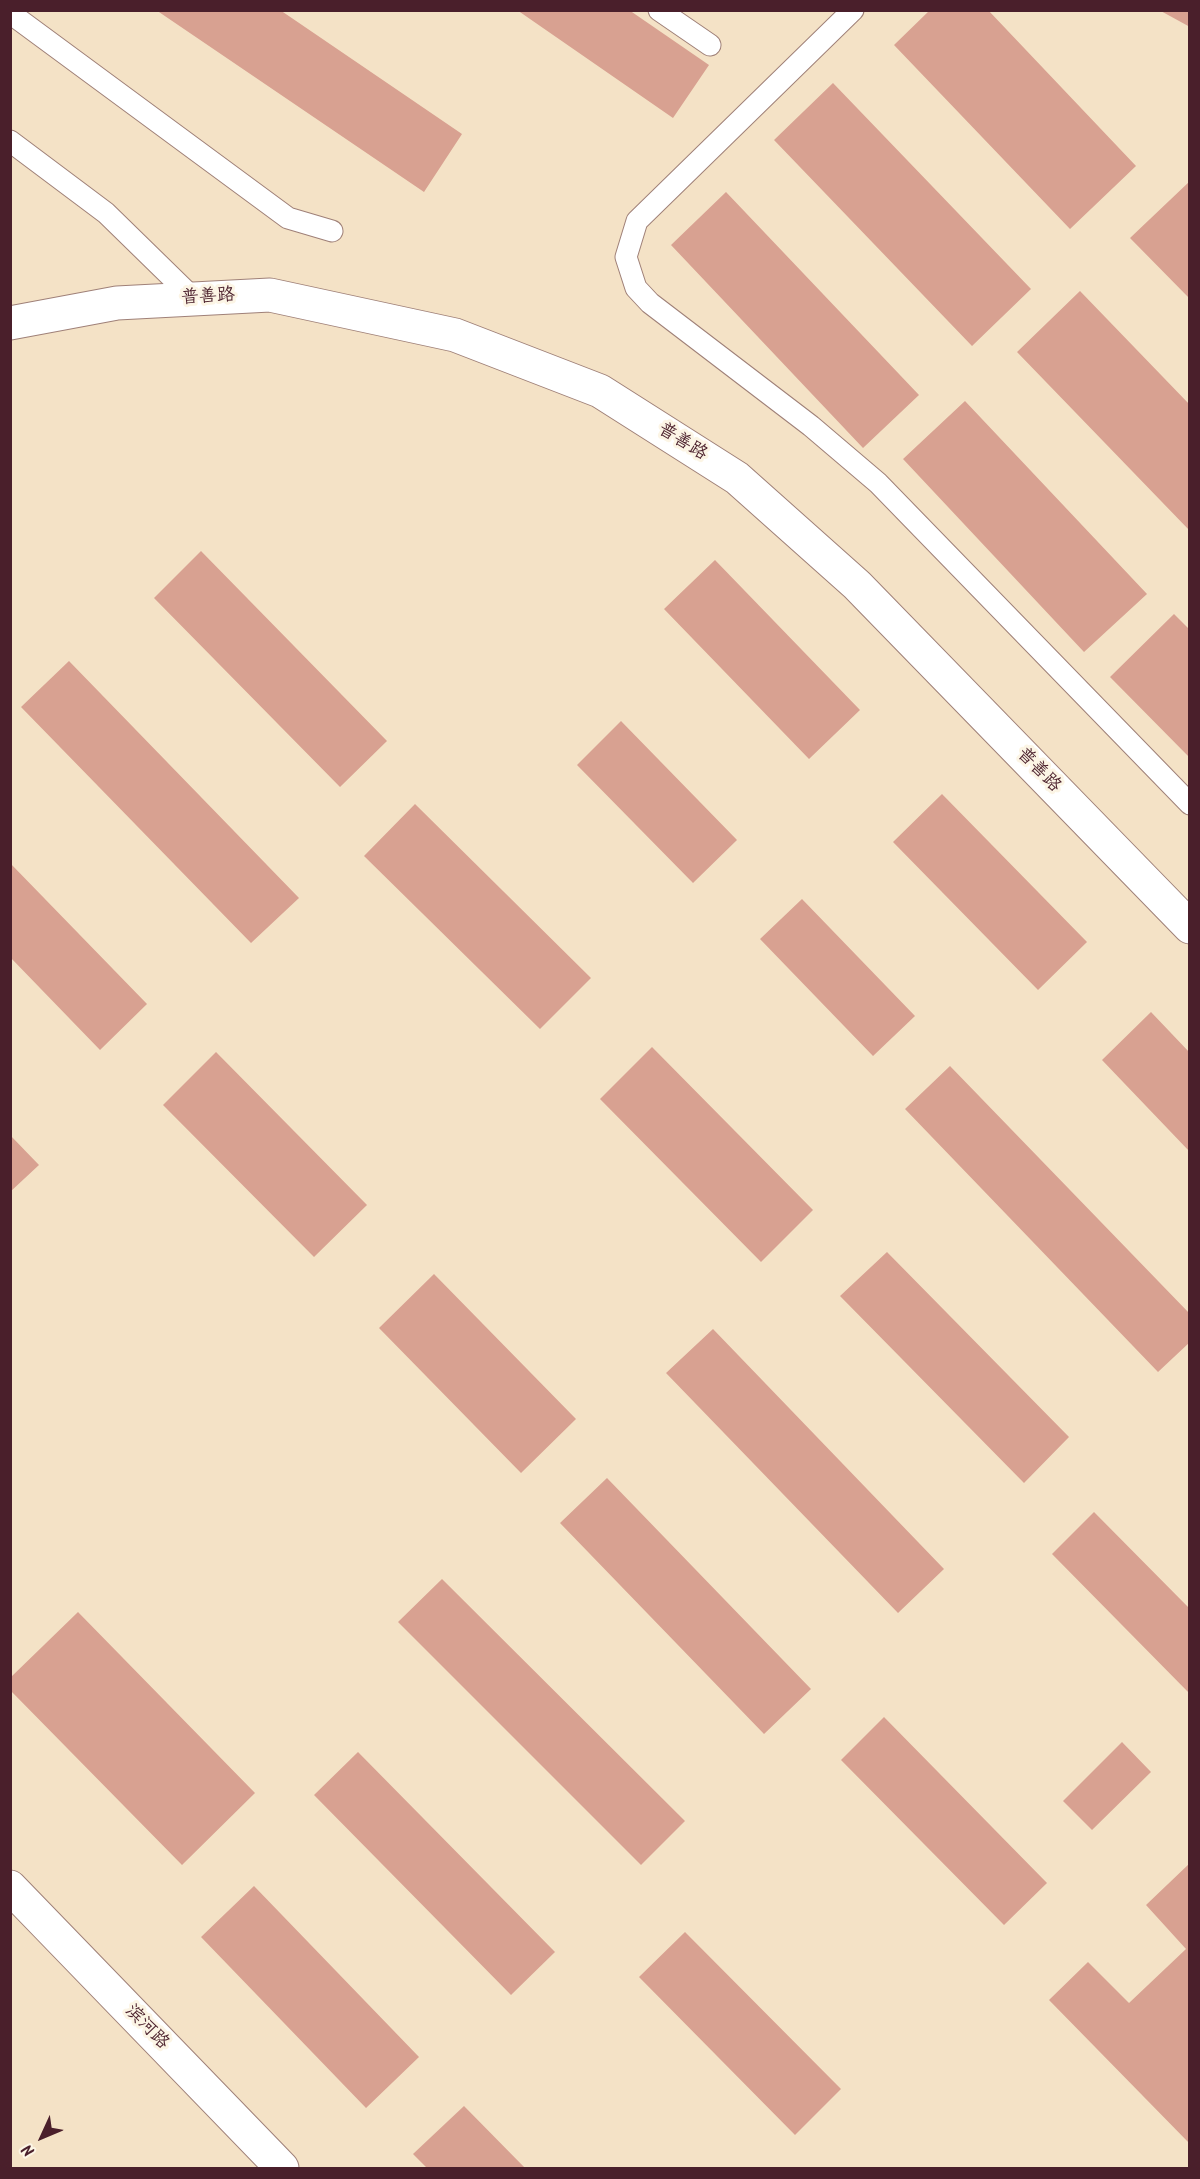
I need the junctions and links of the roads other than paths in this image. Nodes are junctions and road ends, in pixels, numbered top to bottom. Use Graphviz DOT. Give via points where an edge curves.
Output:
graph roads {
  1 [pos="659,10"];
  2 [pos="853,10"];
  3 [pos="10,13"];
  4 [pos="710,45"];
  5 [pos="10,141"];
  6 [pos="332,231"];
  7 [pos="194,299"];
  8 [pos="10,323"];
  9 [pos="1190,804"];
  10 [pos="1190,927"];
  11 [pos="10,1887"];
  12 [pos="282,2169"];
  1 -- 4 [label="lane"];
  2 -- 9 [label="lane" via="637,221 626,257 636,288 878,483"];
  3 -- 6 [label="lane" via="288,218"];
  5 -- 7 [label="lane" via="106,213"];
  7 -- 8 [label="street, 普善路" via="117,303"];
  7 -- 10 [label="street, 普善路" via="270,295 455,335 600,391 737,477 857,585"];
  11 -- 12 [label="street, 滨河路"];
}
